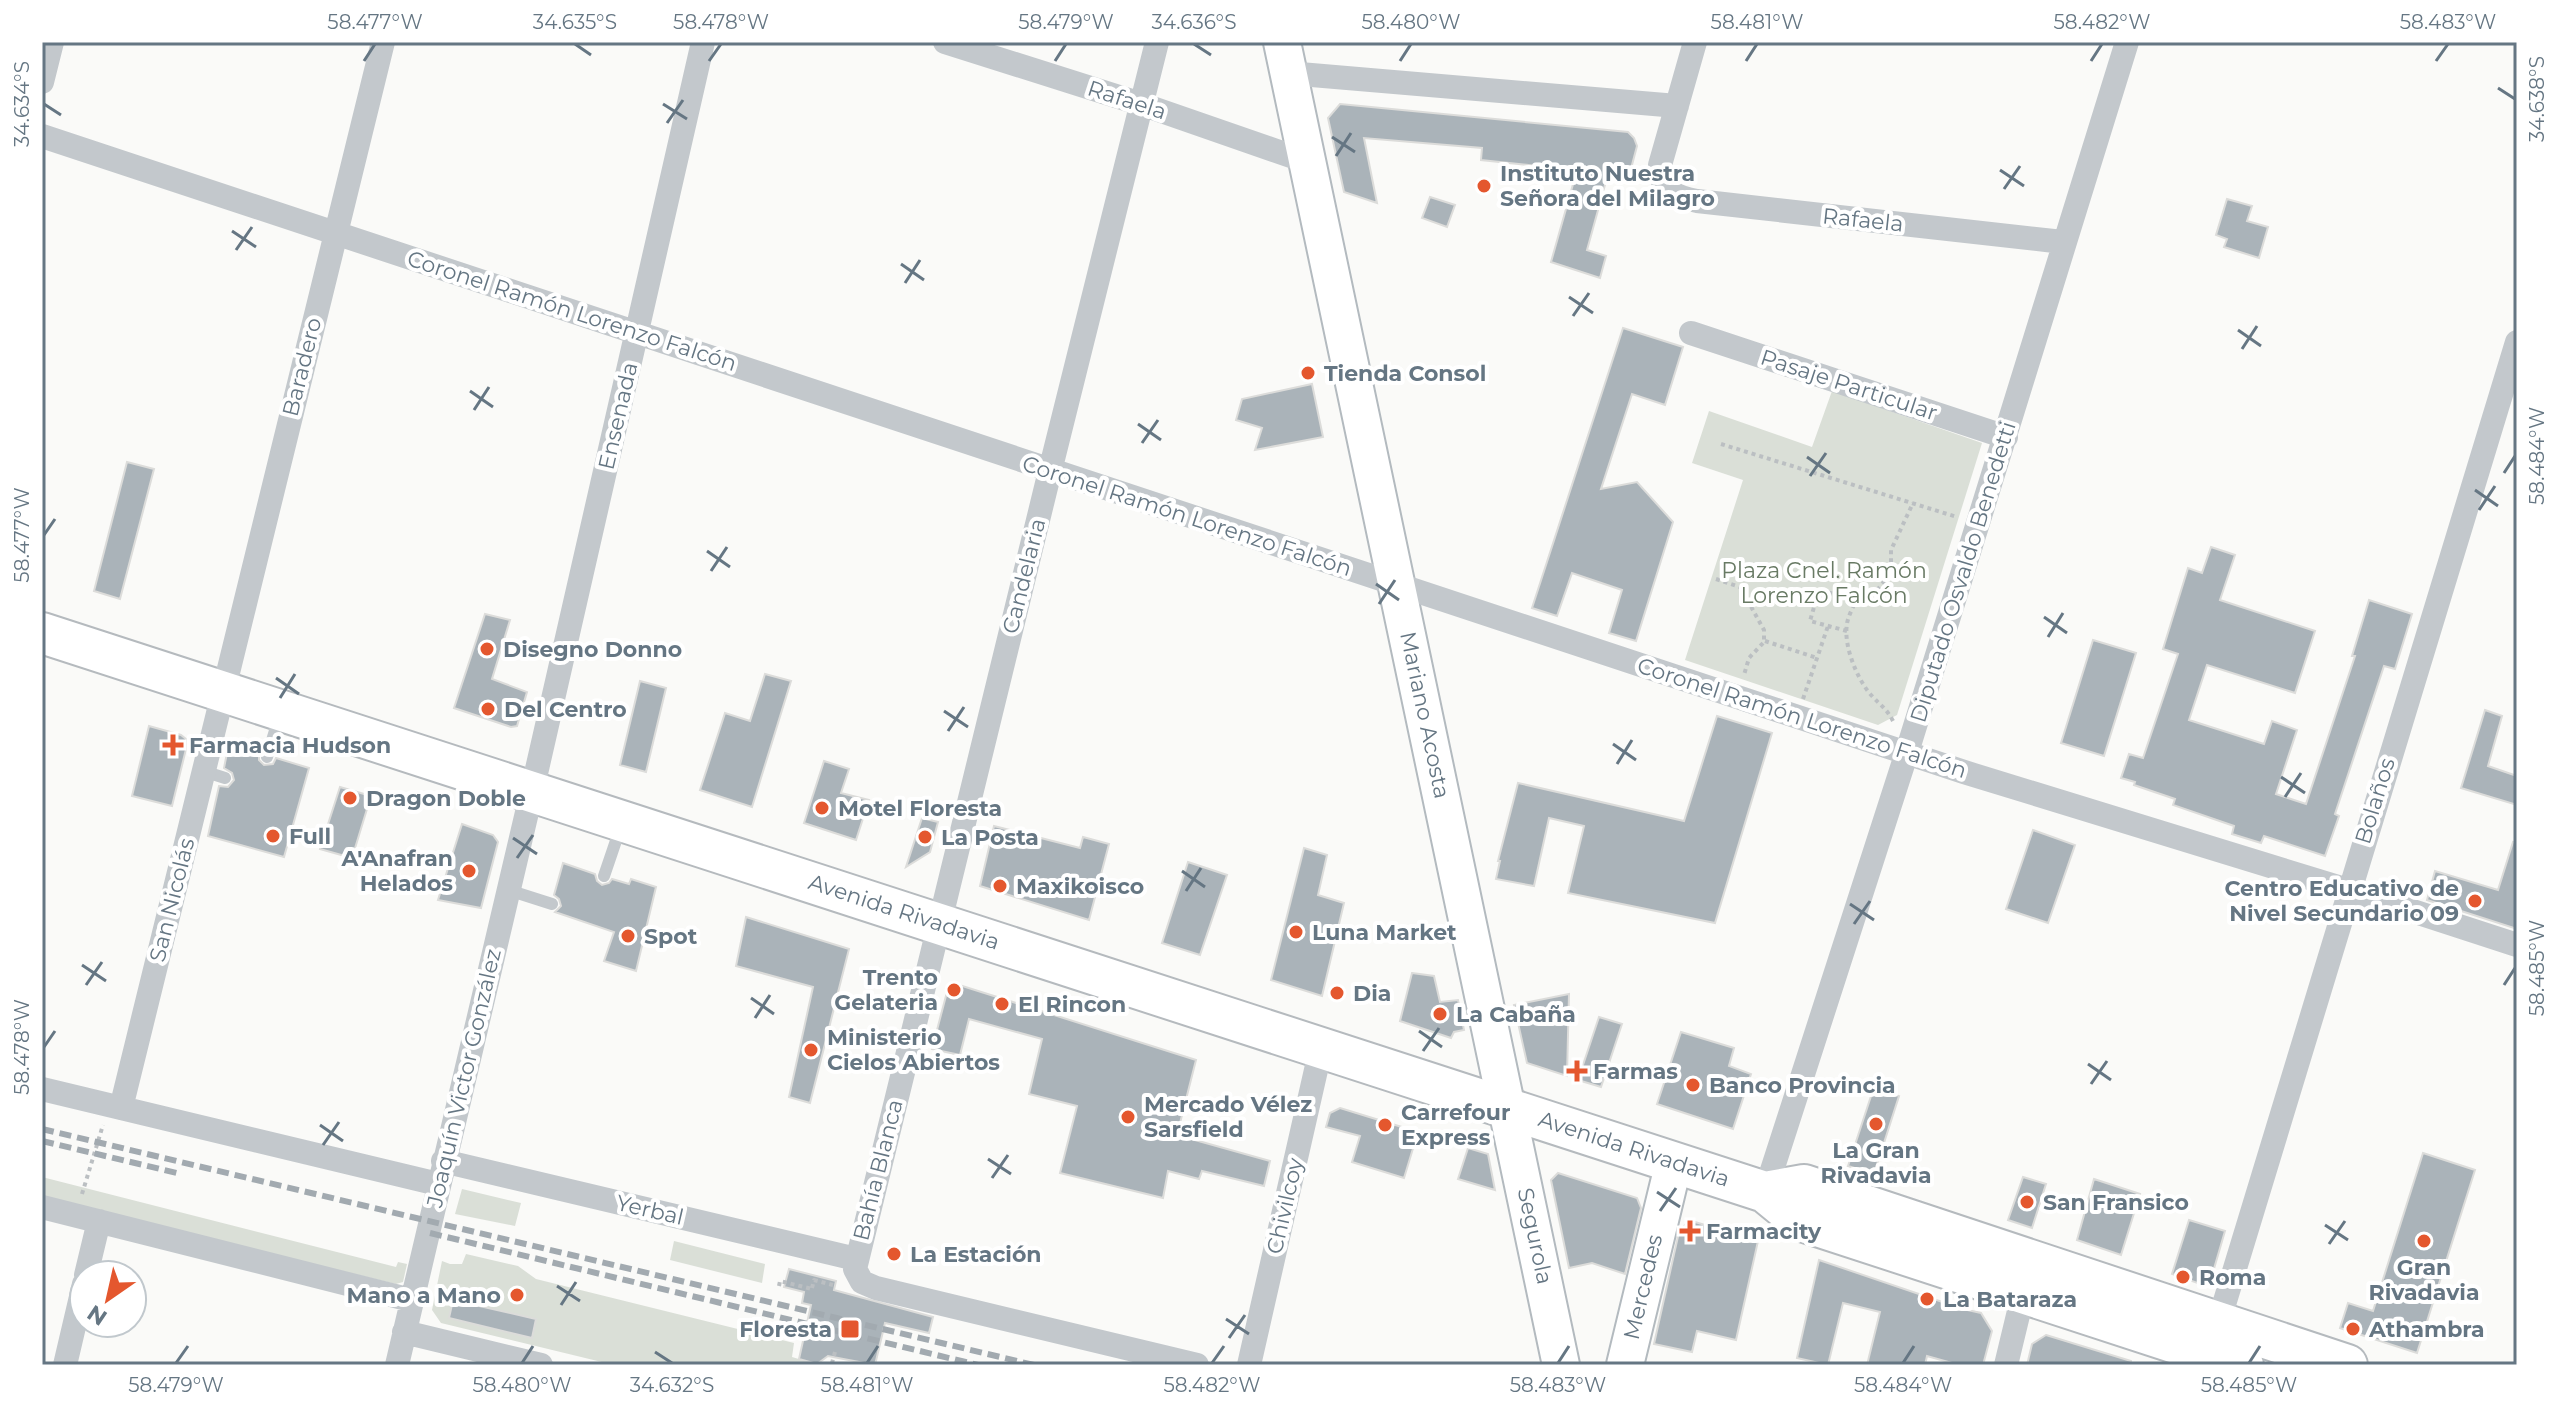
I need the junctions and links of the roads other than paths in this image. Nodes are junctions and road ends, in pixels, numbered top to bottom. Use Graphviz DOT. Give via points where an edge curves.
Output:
graph roads {
  1 [pos="52,42"];
  2 [pos="383,42"];
  3 [pos="703,42"];
  4 [pos="945,42"];
  5 [pos="1157,42"];
  6 [pos="1695,42"];
  7 [pos="2127,42"];
  8 [pos="1285,58"];
  9 [pos="42,82"];
  10 [pos="1141,104"];
  11 [pos="1677,106"];
  12 [pos="42,136"];
  13 [pos="1308,162"];
  14 [pos="335,234"];
  15 [pos="2063,242"];
  16 [pos="637,332"];
  17 [pos="1691,333"];
  18 [pos="2517,342"];
  19 [pos="2006,437"];
  20 [pos="1050,471"];
  21 [pos="1397,586"];
  22 [pos="42,633"];
  23 [pos="223,692"];
  24 [pos="281,710"];
  25 [pos="1907,752"];
  26 [pos="267,757"];
  27 [pos="532,791"];
  28 [pos="623,820"];
  29 [pos="604,876"];
  30 [pos="508,890"];
  31 [pos="2348,890"];
  32 [pos="552,904"];
  33 [pos="939,924"];
  34 [pos="2517,945"];
  35 [pos="1321,1048"];
  36 [pos="42,1089"];
  37 [pos="110,1105"];
  38 [pos="1508,1107"];
  39 [pos="1674,1162"];
  40 [pos="440,1172"];
  41 [pos="1765,1192"];
  42 [pos="42,1207"];
  43 [pos="87,1218"];
  44 [pos="86,1259"];
  45 [pos="857,1268"];
  46 [pos="2027,1276"];
  47 [pos="411,1300"];
  48 [pos="404,1332"];
  49 [pos="71,1339"];
  50 [pos="2223,1347"];
  51 [pos="65,1365"];
  52 [pos="397,1365"];
  53 [pos="541,1365"];
  54 [pos="1197,1365"];
  55 [pos="1249,1365"];
  56 [pos="1561,1365"];
  57 [pos="1625,1365"];
  58 [pos="2006,1365"];
  59 [pos="2347,1365"];
  1 -- 9 [label="street"];
  2 -- 14 [label="street, Baradero"];
  3 -- 16 [label="street, Ensenada"];
  4 -- 10 [label="street, Rafaela"];
  5 -- 10 [label="street, Candelaria"];
  6 -- 11 [label="street"];
  7 -- 15 [label="street, Diputado Osvaldo Benedetti"];
  8 -- 11 [label="street"];
  8 -- 13 [label="street, Mariano Acosta"];
  10 -- 13 [label="street, Rafaela"];
  10 -- 20 [label="street, Candelaria"];
  11 -- 15 [label="street, Rafaela" via="1660,165 1660,176 1675,195"];
  12 -- 14 [label="street, Coronel Ramón Lorenzo Falcón"];
  13 -- 21 [label="street, Mariano Acosta"];
  14 -- 16 [label="street, Coronel Ramón Lorenzo Falcón"];
  14 -- 23 [label="street, Baradero"];
  15 -- 19 [label="street, Diputado Osvaldo Benedetti"];
  16 -- 20 [label="street, Coronel Ramón Lorenzo Falcón"];
  16 -- 27 [label="street, Ensenada"];
  17 -- 19 [label="street, Pasaje Particular"];
  18 -- 31 [label="street, Bolaños"];
  19 -- 25 [label="street, Diputado Osvaldo Benedetti"];
  20 -- 21 [label="street, Coronel Ramón Lorenzo Falcón"];
  20 -- 33 [label="street, Candelaria"];
  21 -- 25 [label="street, Coronel Ramón Lorenzo Falcón"];
  21 -- 38 [label="street, Mariano Acosta"];
  22 -- 23 [label="main road, Avenida Rivadavia"];
  23 -- 24 [label="main road, Avenida Rivadavia"];
  23 -- 37 [label="street, San Nicolás" via="214,775"];
  24 -- 26 [label="lane"];
  24 -- 27 [label="main road, Avenida Rivadavia"];
  25 -- 31 [label="street, Coronel Ramón Lorenzo Falcón"];
  25 -- 41 [label="street, Diputado Osvaldo Benedetti"];
  27 -- 28 [label="main road, Avenida Rivadavia"];
  27 -- 30 [label="street, Joaquín Victor González"];
  28 -- 29 [label="lane"];
  28 -- 33 [label="main road, Avenida Rivadavia"];
  30 -- 32 [label="lane"];
  30 -- 40 [label="street, Joaquín Victor González"];
  31 -- 34 [label="street, Coronel Ramón Lorenzo Falcón"];
  31 -- 50 [label="street, Bolaños"];
  33 -- 35 [label="main road, Avenida Rivadavia"];
  33 -- 45 [label="street, Bahía Blanca"];
  35 -- 38 [label="main road, Avenida Rivadavia"];
  35 -- 55 [label="street, Chivilcoy"];
  36 -- 37 [label="street, Yerbal"];
  37 -- 40 [label="street, Yerbal"];
  38 -- 39 [label="main road, Avenida Rivadavia"];
  38 -- 56 [label="street, Segurola"];
  39 -- 41 [label="main road, Avenida Rivadavia"];
  39 -- 57 [label="street, Mercedes"];
  40 -- 45 [label="street, Yerbal"];
  40 -- 47 [label="street, Joaquín Victor González"];
  41 -- 46 [label="main road, Avenida Rivadavia" via="1804,1185"];
  42 -- 43 [label="street"];
  43 -- 44 [label="street"];
  43 -- 47 [label="street"];
  45 -- 54 [label="street, Yerbal" via="864,1284 876,1288"];
  46 -- 50 [label="main road, Avenida Rivadavia"];
  46 -- 58 [label="street"];
  47 -- 48 [label="street, Joaquín Victor González"];
  48 -- 52 [label="street, Joaquín Victor González"];
  48 -- 53 [label="street"];
  49 -- 51 [label="street"];
  50 -- 59 [label="main road, Avenida Rivadavia"];
}
